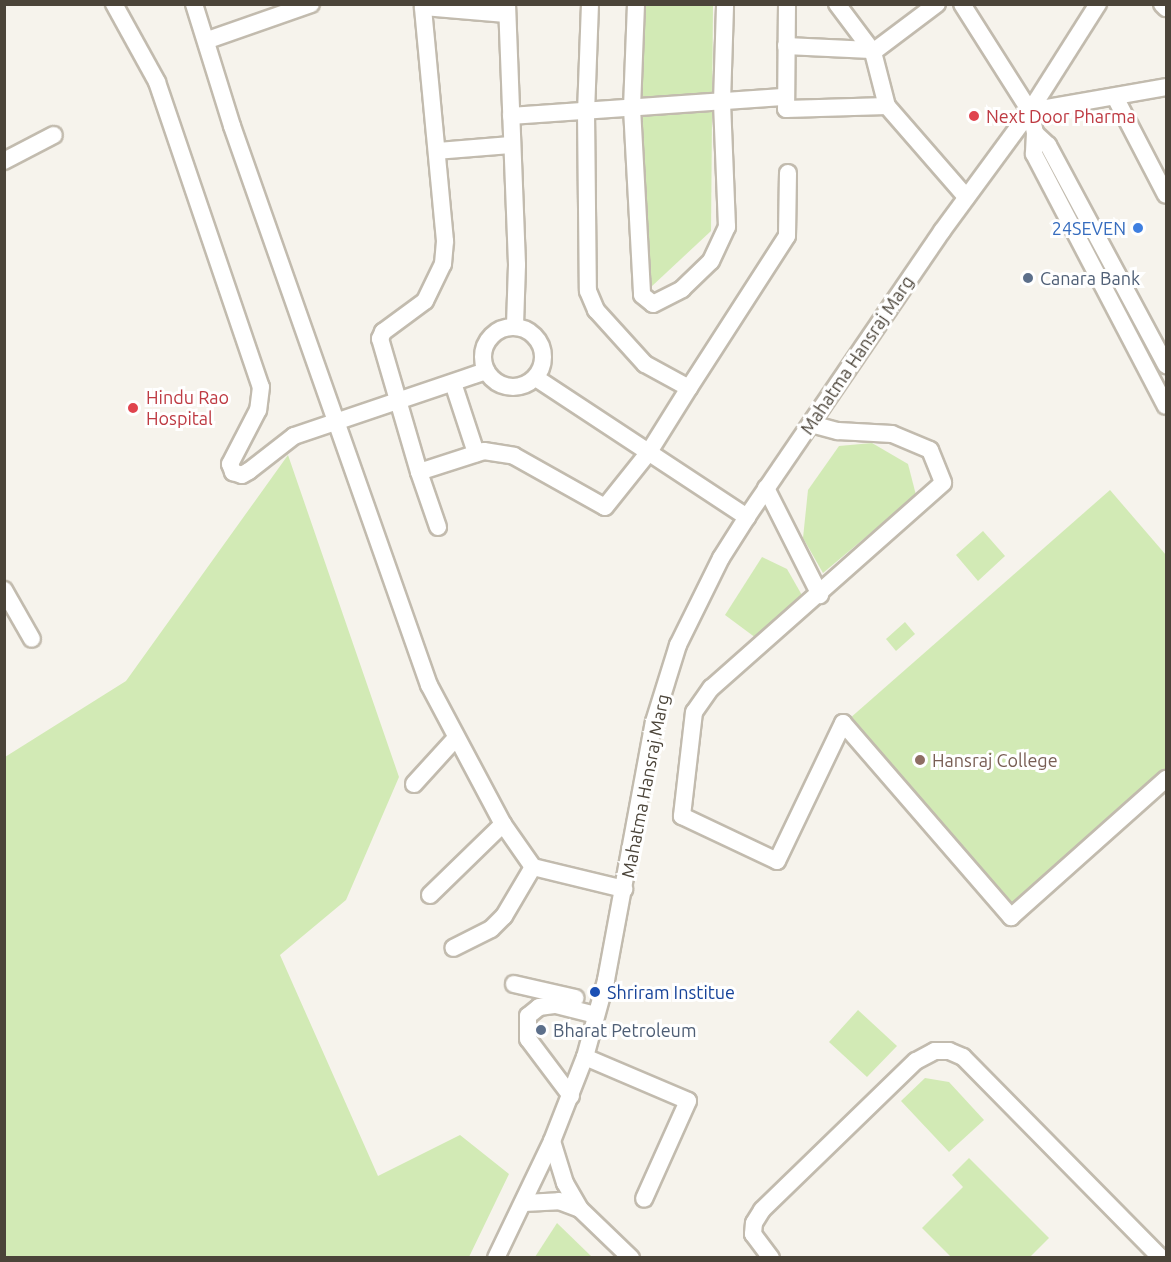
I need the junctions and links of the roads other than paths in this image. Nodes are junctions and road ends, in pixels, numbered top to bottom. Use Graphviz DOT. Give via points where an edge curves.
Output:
graph roads {
  1 [pos="114,4"];
  2 [pos="194,4"];
  3 [pos="311,4"];
  4 [pos="590,4"];
  5 [pos="636,4"];
  6 [pos="725,4"];
  7 [pos="787,4"];
  8 [pos="837,4"];
  9 [pos="937,4"];
  10 [pos="962,4"];
  11 [pos="1098,4"];
  12 [pos="1162,4"];
  13 [pos="423,6"];
  14 [pos="1167,8"];
  15 [pos="507,9"];
  16 [pos="208,40"];
  17 [pos="786,46"];
  18 [pos="872,51"];
  19 [pos="1167,87"];
  20 [pos="785,97"];
  21 [pos="1115,97"];
  22 [pos="722,102"];
  23 [pos="887,106"];
  24 [pos="632,108"];
  25 [pos="1030,111"];
  26 [pos="586,112"];
  27 [pos="511,116"];
  28 [pos="1035,134"];
  29 [pos="54,135"];
  30 [pos="512,145"];
  31 [pos="437,151"];
  32 [pos="4,161"];
  33 [pos="788,173"];
  34 [pos="1167,195"];
  35 [pos="966,197"];
  36 [pos="515,326"];
  37 [pos="1167,365"];
  38 [pos="486,371"];
  39 [pos="536,378"];
  40 [pos="453,383"];
  41 [pos="689,388"];
  42 [pos="396,401"];
  43 [pos="1167,406"];
  44 [pos="338,420"];
  45 [pos="811,423"];
  46 [pos="649,452"];
  47 [pos="476,453"];
  48 [pos="418,472"];
  49 [pos="766,488"];
  50 [pos="747,517"];
  51 [pos="438,527"];
  52 [pos="820,595"];
  53 [pos="7,599"];
  54 [pos="32,639"];
  55 [pos="455,739"];
  56 [pos="1167,779"];
  57 [pos="414,784"];
  58 [pos="504,824"];
  59 [pos="533,867"];
  60 [pos="624,889"];
  61 [pos="430,895"];
  62 [pos="453,948"];
  63 [pos="514,984"];
  64 [pos="598,1010"];
  65 [pos="585,1057"];
  66 [pos="571,1096"];
  67 [pos="552,1141"];
  68 [pos="644,1199"];
  69 [pos="524,1203"];
  70 [pos="580,1209"];
  71 [pos="496,1257"];
  72 [pos="631,1257"];
  73 [pos="771,1257"];
  74 [pos="1161,1257"];
  1 -- 44 [label="street" via="157,82 261,387 258,410 231,468 242,475 294,436"];
  2 -- 16 [label="street"];
  3 -- 16 [label="street"];
  4 -- 26 [label="street"];
  5 -- 24 [label="street"];
  6 -- 22 [label="street"];
  7 -- 17 [label="street"];
  8 -- 18 [label="street"];
  9 -- 18 [label="street"];
  10 -- 25 [label="street"];
  11 -- 25 [label="street, Mahatma Hansraj Marg"];
  12 -- 14 [label="street"];
  13 -- 15 [label="street"];
  13 -- 31 [label="street"];
  15 -- 27 [label="street"];
  16 -- 44 [label="street" via="232,126"];
  17 -- 18 [label="street"];
  17 -- 20 [label="street"];
  18 -- 23 [label="street"];
  19 -- 21 [label="street"];
  20 -- 22 [label="street"];
  20 -- 23 [label="street" via="786,109"];
  21 -- 25 [label="street"];
  21 -- 34 [label="street"];
  22 -- 24 [label="street"];
  22 -- 24 [label="street" via="728,227 711,261 682,289 653,304 642,296"];
  23 -- 35 [label="street"];
  24 -- 26 [label="street"];
  25 -- 28 [label="street"];
  25 -- 35 [label="street, Mahatma Hansraj Marg"];
  26 -- 27 [label="street"];
  26 -- 41 [label="street" via="591,301 645,364"];
  27 -- 30 [label="street"];
  28 -- 37 [label="street" via="1048,145"];
  28 -- 43 [label="street" via="1034,154"];
  29 -- 32 [label="street"];
  30 -- 31 [label="street"];
  30 -- 36 [label="street" via="517,265"];
  31 -- 42 [label="street" via="445,241 436,284 425,301 381,335"];
  33 -- 41 [label="street" via="787,236"];
  35 -- 45 [label="street, Mahatma Hansraj Marg"];
  36 -- 38 [label="street" via="490,338 483,359"];
  36 -- 39 [label="street" via="533,335 540,344 543,362"];
  38 -- 39 [label="street" via="503,386 526,385"];
  38 -- 40 [label="street"];
  39 -- 46 [label="street"];
  40 -- 42 [label="street"];
  40 -- 47 [label="street"];
  41 -- 46 [label="street"];
  42 -- 44 [label="street"];
  42 -- 48 [label="street"];
  44 -- 55 [label="street" via="429,685"];
  45 -- 49 [label="street, Mahatma Hansraj Marg"];
  45 -- 52 [label="street" via="838,431 892,434 930,450 943,483"];
  46 -- 47 [label="street" via="605,507 514,456"];
  46 -- 50 [label="street"];
  47 -- 48 [label="street"];
  48 -- 51 [label="street"];
  49 -- 50 [label="street, Mahatma Hansraj Marg"];
  49 -- 52 [label="street"];
  50 -- 60 [label="street, Mahatma Hansraj Marg" via="721,558 678,645 654,722"];
  52 -- 56 [label="street" via="711,688 694,712 682,816 777,861 843,723 1011,917"];
  53 -- 54 [label="street"];
  55 -- 57 [label="street"];
  55 -- 58 [label="street"];
  58 -- 59 [label="street"];
  58 -- 61 [label="street"];
  59 -- 60 [label="street"];
  59 -- 62 [label="street" via="504,916 491,929"];
  60 -- 64 [label="street, Mahatma Hansraj Marg"];
  63 -- 64 [label="street"];
  64 -- 65 [label="street, Mahatma Hansraj Marg"];
  64 -- 66 [label="street" via="556,1005 539,1007 528,1017 528,1039"];
  65 -- 66 [label="street, Mahatma Hansraj Marg"];
  65 -- 68 [label="street" via="688,1101"];
  66 -- 67 [label="street, Mahatma Hansraj Marg"];
  67 -- 69 [label="street, Mahatma Hansraj Marg"];
  67 -- 70 [label="street" via="565,1183"];
  69 -- 70 [label="street" via="559,1201"];
  69 -- 71 [label="street, Mahatma Hansraj Marg"];
  70 -- 72 [label="street"];
  73 -- 74 [label="street" via="753,1234 762,1210 916,1061 935,1051 963,1057"];
}
